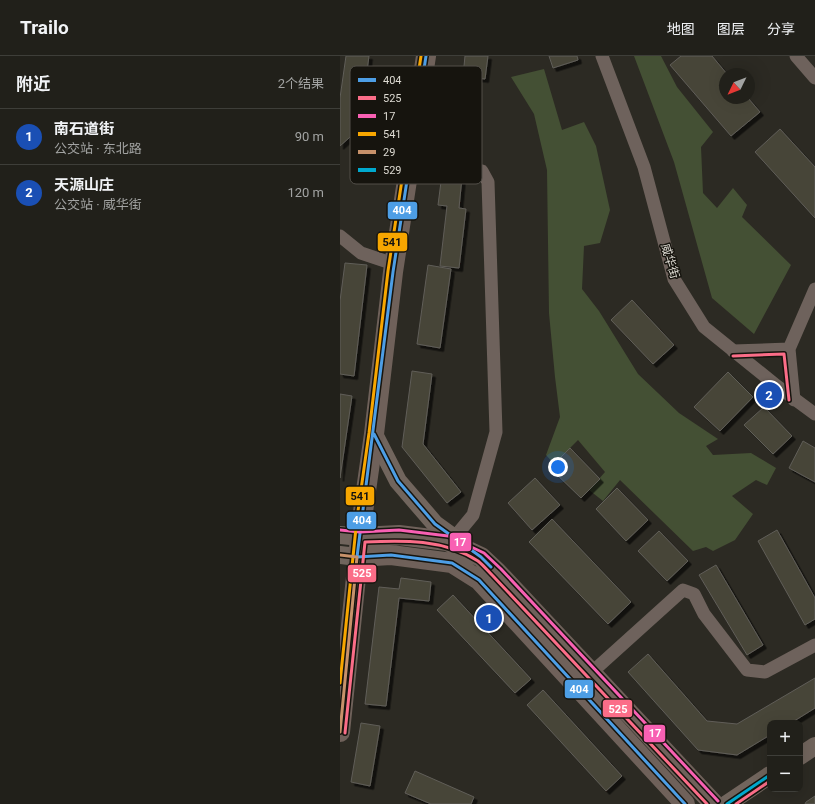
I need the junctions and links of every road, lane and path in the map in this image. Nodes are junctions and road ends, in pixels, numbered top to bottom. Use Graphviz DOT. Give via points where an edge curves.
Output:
graph roads {
  1 [pos="426,56"];
  2 [pos="602,56"];
  3 [pos="796,56"];
  4 [pos="424,66"];
  5 [pos="815,78"];
  6 [pos="482,171"];
  7 [pos="406,184"];
  8 [pos="340,236"];
  9 [pos="394,264"];
  10 [pos="815,289"];
  11 [pos="789,349"];
  12 [pos="732,351"];
  13 [pos="794,400"];
  14 [pos="815,414"];
  15 [pos="374,434"];
  16 [pos="340,536"];
  17 [pos="360,536"];
  18 [pos="454,538"];
  19 [pos="349,556"];
  20 [pos="481,557"];
  21 [pos="815,645"];
  22 [pos="591,673"];
  23 [pos="340,732"];
  24 [pos="815,746"];
  25 [pos="803,754"];
  26 [pos="767,777"];
  27 [pos="685,804"];
  28 [pos="714,804"];
  29 [pos="727,804"];
  1 -- 4 [label="main road"];
  2 -- 12 [label="street, 威华街" via="644,167 674,279 704,327"];
  3 -- 5 [label="street"];
  6 -- 18 [label="street" via="488,182 496,432 473,515"];
  7 -- 9 [label="main road"];
  8 -- 9 [label="street" via="361,253"];
  9 -- 15 [label="main road"];
  10 -- 11 [label="street"];
  11 -- 12 [label="street"];
  11 -- 13 [label="street"];
  12 -- 13 [label="street, 威华街"];
  13 -- 14 [label="street, 威华街"];
  15 -- 17 [label="main road"];
  15 -- 18 [label="main road" via="398,481 435,524"];
  16 -- 17 [label="main road"];
  17 -- 19 [label="main road"];
  17 -- 20 [label="main road" via="399,535 447,541"];
  18 -- 20 [label="main road"];
  19 -- 23 [label="main road"];
  19 -- 27 [label="main road" via="391,555 452,563 479,580"];
  20 -- 22 [label="main road"];
  21 -- 22 [label="street" via="765,672 747,670 704,614 694,594 683,590"];
  22 -- 28 [label="main road"];
  24 -- 25 [label="main road"];
  26 -- 29 [label="main road"];
}
